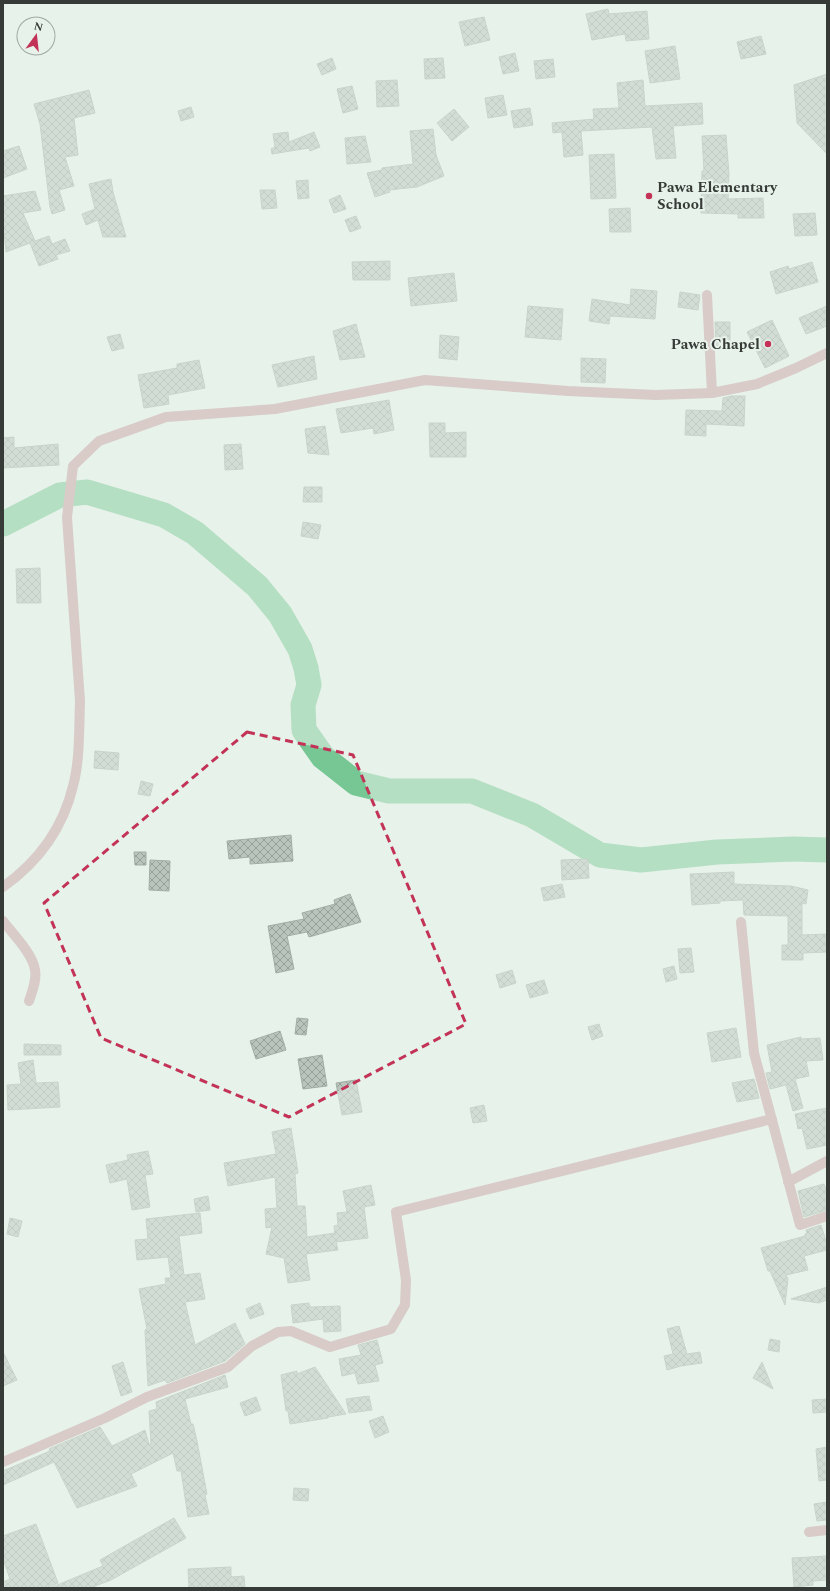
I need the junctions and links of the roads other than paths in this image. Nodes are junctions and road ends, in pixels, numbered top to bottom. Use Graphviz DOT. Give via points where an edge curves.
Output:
graph roads {
  1 [pos="707,296"];
  2 [pos="827,353"];
  3 [pos="712,393"];
  4 [pos="3,887"];
  5 [pos="3,921"];
  6 [pos="741,922"];
  7 [pos="29,1001"];
  8 [pos="772,1120"];
  9 [pos="827,1161"];
  10 [pos="788,1182"];
  11 [pos="827,1216"];
  12 [pos="3,1462"];
  13 [pos="827,1530"];
  14 [pos="809,1532"];
  1 -- 3 [label="street"];
  2 -- 3 [label="street" via="757,384"];
  3 -- 4 [label="street" via="656,395 425,380 275,409 166,417 99,441 73,466 67,517 80,701 74,784 68,806 50,841"];
  5 -- 7 [label="street" via="30,956 36,971"];
  6 -- 8 [label="street" via="754,1053"];
  8 -- 10 [label="street"];
  8 -- 12 [label="street" via="396,1212 406,1280 405,1305 391,1329 330,1347 291,1331 278,1332 252,1346 228,1367 147,1397"];
  9 -- 10 [label="street"];
  10 -- 11 [label="street" via="800,1225"];
  13 -- 14 [label="street"];
}
